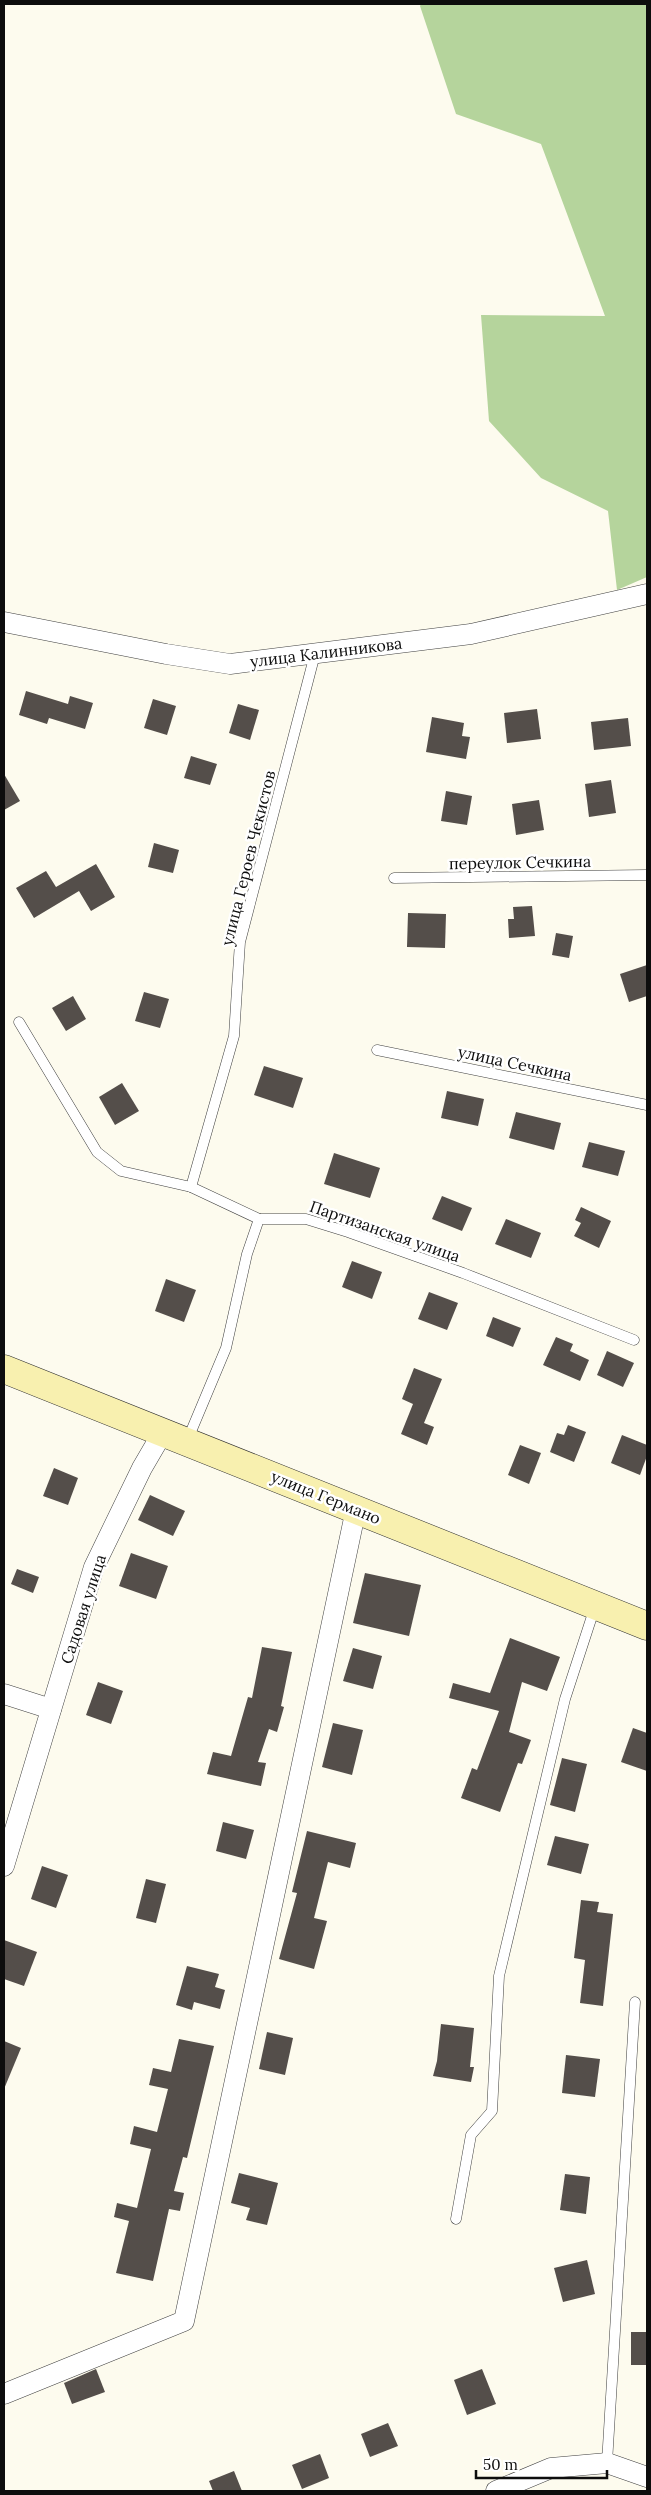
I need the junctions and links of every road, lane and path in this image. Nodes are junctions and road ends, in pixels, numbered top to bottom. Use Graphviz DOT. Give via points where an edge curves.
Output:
graph roads {
  1 [pos="647,594"];
  2 [pos="4,622"];
  3 [pos="315,654"];
  4 [pos="647,875"];
  5 [pos="394,878"];
  6 [pos="19,1022"];
  7 [pos="377,1050"];
  8 [pos="647,1105"];
  9 [pos="191,1187"];
  10 [pos="259,1219"];
  11 [pos="634,1340"];
  12 [pos="4,1369"];
  13 [pos="175,1437"];
  14 [pos="356,1509"];
  15 [pos="595,1606"];
  16 [pos="647,1626"];
  17 [pos="4,1694"];
  18 [pos="51,1708"];
  19 [pos="4,1866"];
  20 [pos="635,2002"];
  21 [pos="456,2218"];
  22 [pos="4,2394"];
  23 [pos="607,2463"];
  24 [pos="647,2477"];
  25 [pos="496,2491"];
  1 -- 3 [label="street, улица Калинникова" via="471,634"];
  2 -- 3 [label="street, улица Калинникова" via="230,664"];
  3 -- 9 [label="lane, улица Героев Чекистов" via="240,942 234,1036"];
  4 -- 5 [label="lane, переулок Сечкина"];
  6 -- 9 [label="lane" via="97,1152 121,1172"];
  7 -- 8 [label="lane, улица Сечкина"];
  9 -- 10 [label="lane"];
  10 -- 11 [label="lane, Партизанская улица" via="306,1219 348,1232"];
  10 -- 13 [label="lane" via="247,1254 226,1348"];
  12 -- 13 [label="main road, улица Германо"];
  13 -- 14 [label="main road, улица Германо"];
  13 -- 18 [label="street, Садовая улица" via="142,1468 94,1568"];
  14 -- 15 [label="main road, улица Германо"];
  14 -- 22 [label="street" via="184,2321"];
  15 -- 16 [label="main road, улица Германо"];
  15 -- 21 [label="lane" via="565,1699 499,1976 492,2110 471,2135"];
  17 -- 18 [label="street"];
  18 -- 19 [label="street, Садовая улица"];
  20 -- 23 [label="lane"];
  23 -- 24 [label="street"];
  23 -- 25 [label="street" via="552,2468"];
}
